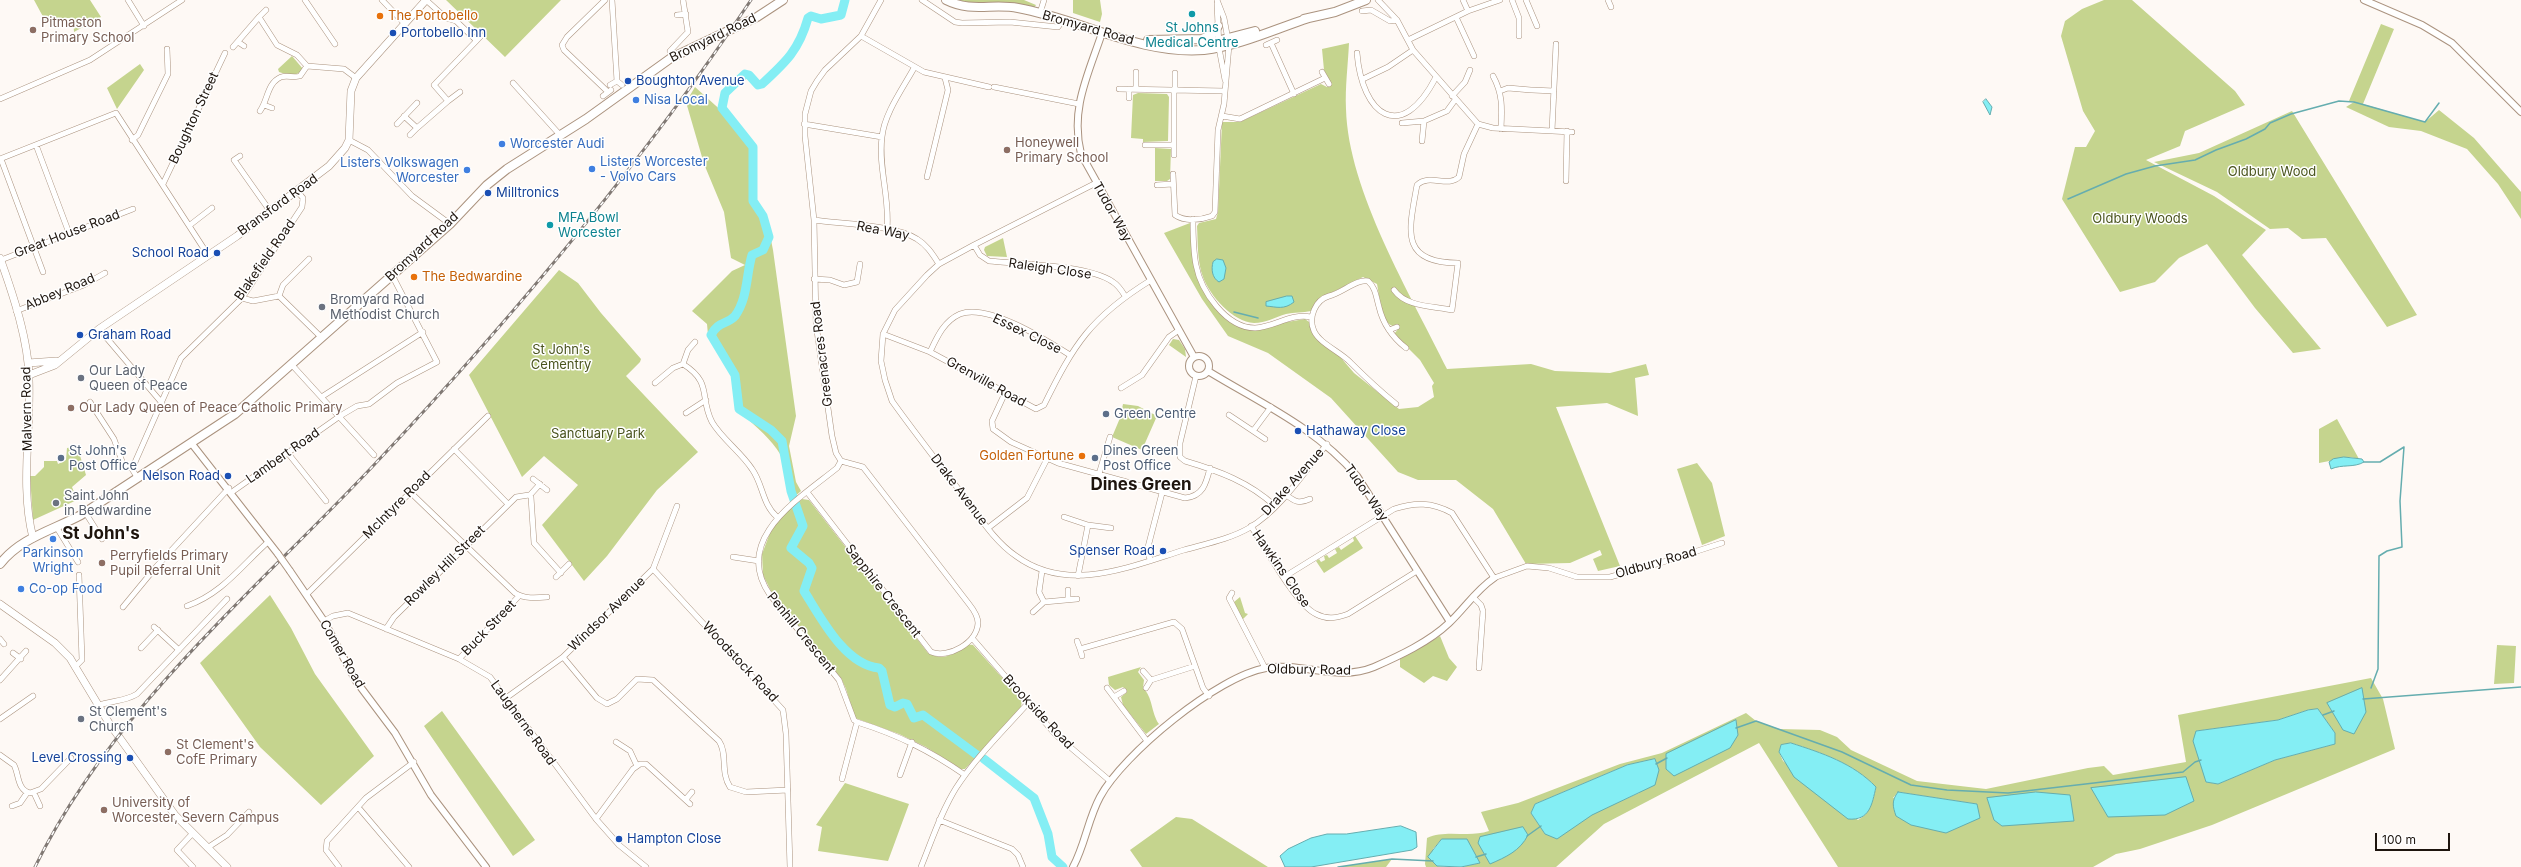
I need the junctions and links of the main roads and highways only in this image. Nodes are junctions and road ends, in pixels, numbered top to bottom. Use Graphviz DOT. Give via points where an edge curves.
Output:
graph roads {
  1 [pos="426,0"];
  2 [pos="783,0"];
  3 [pos="946,0"];
  4 [pos="1366,0"];
  5 [pos="1218,26"];
  6 [pos="1127,40"];
  7 [pos="0,259"];
  8 [pos="61,359"];
  9 [pos="28,363"];
  10 [pos="29,375"];
  11 [pos="33,538"];
  12 [pos="0,564"];
  13 [pos="0,604"];
  14 [pos="227,867"];
  1 -- 8 [label="main road, Bransford Road" via="356,78 351,92 349,140 330,166 298,192 99,329"];
  2 -- 11 [label="main road, Bromyard Road" via="757,17 670,55 560,135 495,178 450,224 235,414 85,512 58,528"];
  3 -- 6 [label="main road, Bromyard Road" via="967,8 1016,8 1040,13"];
  4 -- 6 [label="main road, Bromyard Road" via="1219,44 1179,49"];
  5 -- 6 [label="main road" via="1213,34 1202,39"];
  7 -- 9 [label="main road, Malvern Road"];
  8 -- 9 [label="main road, Bransford Road" via="49,363"];
  8 -- 10 [label="main road, Bransford Road" via="43,371"];
  9 -- 10 [label="main road, Malvern Road"];
  10 -- 11 [label="main road, Malvern Road" via="27,476 29,520"];
  11 -- 12 [label="main road" via="10,550"];
  13 -- 14 [label="main road" via="55,643 75,667 97,706 150,781 192,834"];
}
